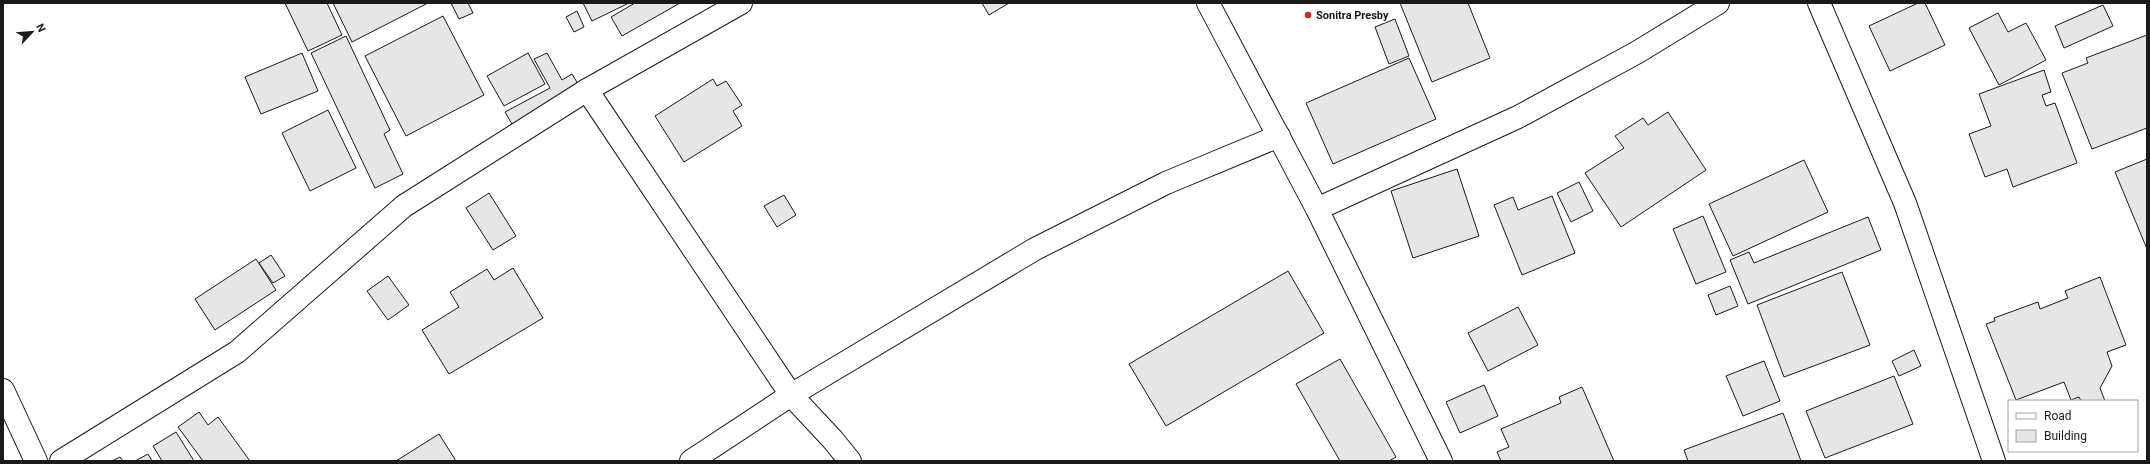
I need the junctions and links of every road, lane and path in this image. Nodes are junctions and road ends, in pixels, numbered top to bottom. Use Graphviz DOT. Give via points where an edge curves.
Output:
graph roads {
  1 [pos="741,3"];
  2 [pos="1208,3"];
  3 [pos="1718,3"];
  4 [pos="1819,3"];
  5 [pos="587,90"];
  6 [pos="1278,136"];
  7 [pos="1318,209"];
  8 [pos="3,390"];
  9 [pos="791,395"];
  10 [pos="36,461"];
  11 [pos="62,461"];
  12 [pos="691,461"];
  13 [pos="850,461"];
  14 [pos="1441,461"];
  15 [pos="1994,461"];
  1 -- 5 [label="street"];
  2 -- 6 [label="street"];
  3 -- 7 [label="street" via="1636,53 1518,117"];
  4 -- 15 [label="street" via="1905,203"];
  5 -- 9 [label="street"];
  5 -- 11 [label="street" via="404,206 237,352"];
  6 -- 7 [label="street"];
  6 -- 9 [label="street" via="1166,183 1035,249"];
  7 -- 14 [label="street"];
  8 -- 10 [label="street"];
  9 -- 12 [label="street"];
  9 -- 13 [label="street"];
}
